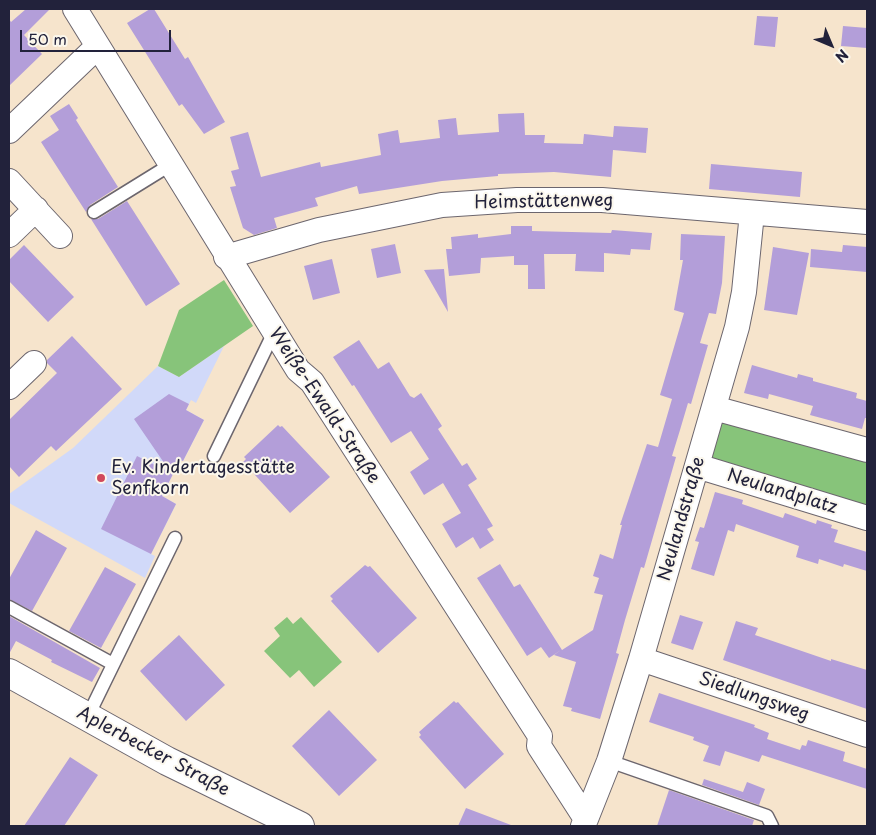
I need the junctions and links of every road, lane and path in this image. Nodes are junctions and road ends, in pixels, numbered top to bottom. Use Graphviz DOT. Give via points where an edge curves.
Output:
graph roads {
  1 [pos="75,9"];
  2 [pos="97,47"];
  3 [pos="9,131"];
  4 [pos="170,165"];
  5 [pos="9,181"];
  6 [pos="36,209"];
  7 [pos="94,212"];
  8 [pos="752,213"];
  9 [pos="867,222"];
  10 [pos="9,235"];
  11 [pos="60,236"];
  12 [pos="226,257"];
  13 [pos="274,332"];
  14 [pos="34,363"];
  15 [pos="9,387"];
  16 [pos="714,408"];
  17 [pos="867,450"];
  18 [pos="214,456"];
  19 [pos="697,466"];
  20 [pos="867,518"];
  21 [pos="175,538"];
  22 [pos="9,607"];
  23 [pos="642,659"];
  24 [pos="113,664"];
  25 [pos="9,673"];
  26 [pos="87,718"];
  27 [pos="867,735"];
  28 [pos="609,761"];
  29 [pos="584,822"];
  30 [pos="300,826"];
  31 [pos="772,826"];
  1 -- 2 [label="street, Weiße-Ewald-Straße"];
  2 -- 3 [label="street"];
  2 -- 4 [label="street, Weiße-Ewald-Straße"];
  4 -- 7 [label="lane"];
  4 -- 12 [label="street, Weiße-Ewald-Straße"];
  5 -- 6 [label="street"];
  6 -- 10 [label="street"];
  6 -- 11 [label="street"];
  8 -- 9 [label="street, Heimstättenweg"];
  8 -- 12 [label="street, Heimstättenweg" via="602,200 517,200 442,205 319,230"];
  8 -- 16 [label="street, Neulandstraße" via="739,318"];
  12 -- 13 [label="street, Weiße-Ewald-Straße"];
  13 -- 18 [label="lane"];
  13 -- 29 [label="street, Weiße-Ewald-Straße" via="298,370 312,382 540,736 538,746"];
  14 -- 15 [label="street"];
  16 -- 17 [label="street"];
  16 -- 19 [label="street, Neulandstraße"];
  19 -- 20 [label="street, Neulandplatz"];
  19 -- 23 [label="street, Neulandstraße"];
  21 -- 24 [label="lane"];
  22 -- 24 [label="lane"];
  23 -- 27 [label="street, Siedlungsweg"];
  23 -- 28 [label="street, Neulandstraße"];
  24 -- 26 [label="lane"];
  25 -- 26 [label="main road, Aplerbecker Straße"];
  26 -- 30 [label="main road, Aplerbecker Straße"];
  28 -- 29 [label="street, Neulandstraße"];
  28 -- 31 [label="lane" via="767,816"];
}
